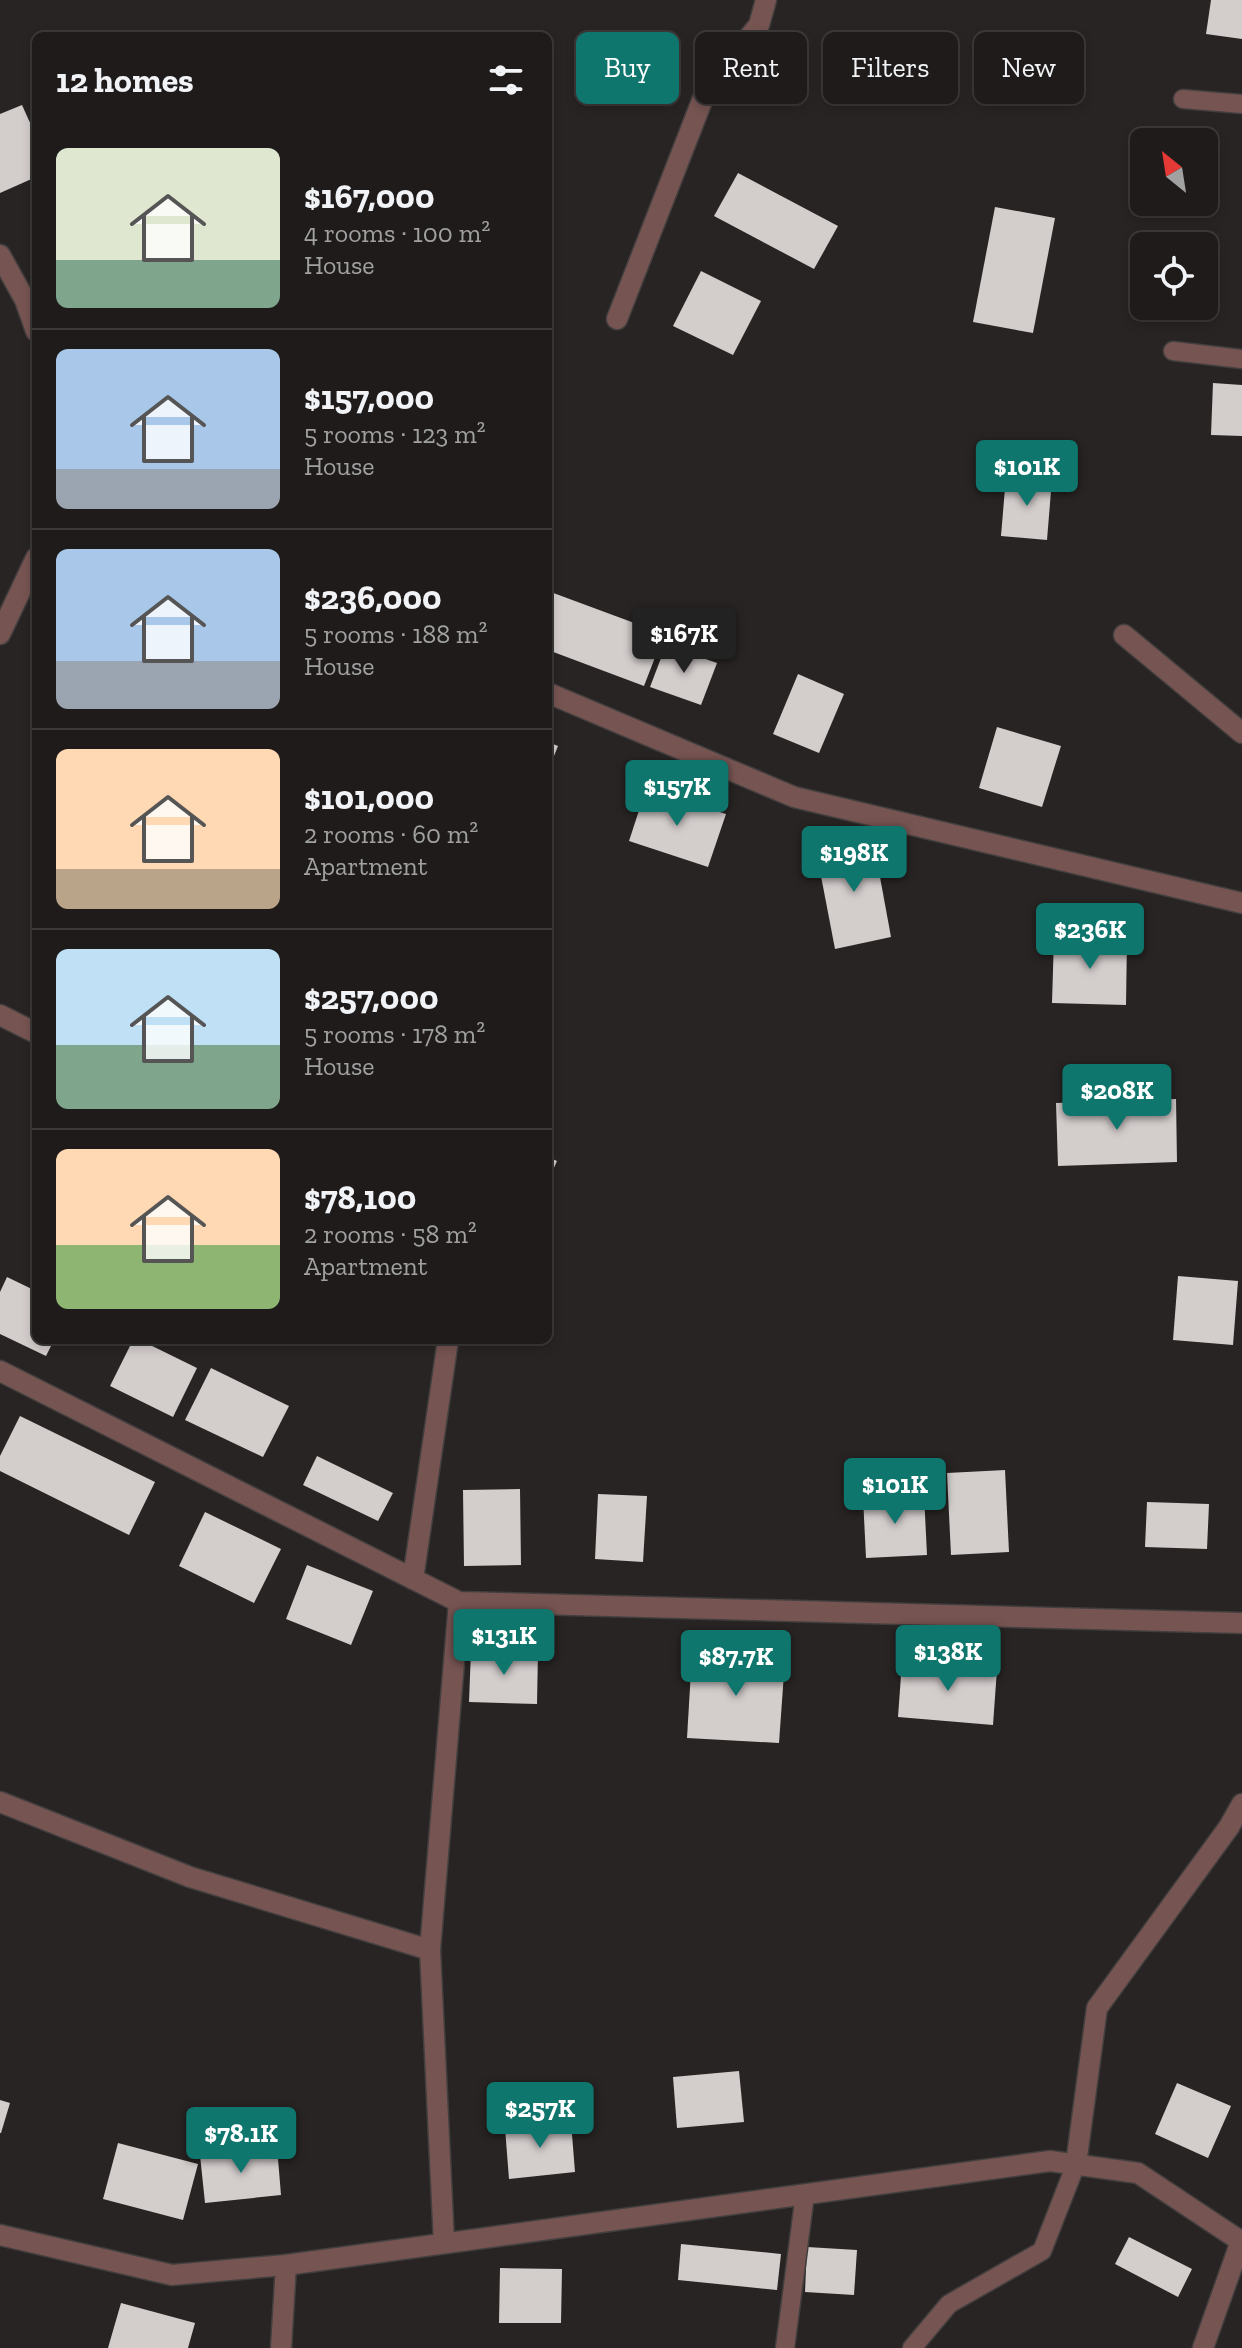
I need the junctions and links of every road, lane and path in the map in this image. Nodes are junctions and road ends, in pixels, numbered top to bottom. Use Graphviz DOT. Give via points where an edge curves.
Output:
graph roads {
  1 [pos="766,0"];
  2 [pos="1183,99"];
  3 [pos="1242,104"];
  4 [pos="0,255"];
  5 [pos="617,319"];
  6 [pos="32,320"];
  7 [pos="1173,351"];
  8 [pos="1242,359"];
  9 [pos="32,566"];
  10 [pos="0,634"];
  11 [pos="1124,635"];
  12 [pos="552,695"];
  13 [pos="1242,733"];
  14 [pos="1242,903"];
  15 [pos="0,1015"];
  16 [pos="32,1031"];
  17 [pos="447,1344"];
  18 [pos="0,1371"];
  19 [pos="413,1579"];
  20 [pos="459,1602"];
  21 [pos="1242,1623"];
  22 [pos="0,1802"];
  23 [pos="1242,1804"];
  24 [pos="1236,1828"];
  25 [pos="430,1950"];
  26 [pos="1076,2164"];
  27 [pos="805,2194"];
  28 [pos="0,2235"];
  29 [pos="1241,2241"];
  30 [pos="444,2243"];
  31 [pos="286,2265"];
  32 [pos="281,2348"];
  33 [pos="785,2348"];
  34 [pos="912,2348"];
  35 [pos="1203,2348"];
  1 -- 5 [label="street" via="759,25 707,88"];
  2 -- 3 [label="lane"];
  4 -- 6 [label="street"];
  7 -- 8 [label="lane"];
  9 -- 10 [label="street"];
  11 -- 13 [label="street"];
  12 -- 14 [label="street" via="794,797"];
  15 -- 16 [label="street"];
  17 -- 19 [label="street"];
  18 -- 19 [label="street"];
  19 -- 20 [label="street"];
  20 -- 21 [label="street"];
  20 -- 25 [label="street"];
  22 -- 25 [label="street" via="190,1877"];
  23 -- 24 [label="street"];
  24 -- 26 [label="street" via="1097,2008"];
  25 -- 30 [label="street"];
  26 -- 27 [label="street" via="1050,2161"];
  26 -- 29 [label="street" via="1138,2173"];
  26 -- 34 [label="lane" via="1042,2251 949,2304"];
  27 -- 30 [label="street"];
  27 -- 33 [label="lane"];
  28 -- 31 [label="street" via="172,2275"];
  29 -- 35 [label="street"];
  30 -- 31 [label="street"];
  31 -- 32 [label="street"];
}
